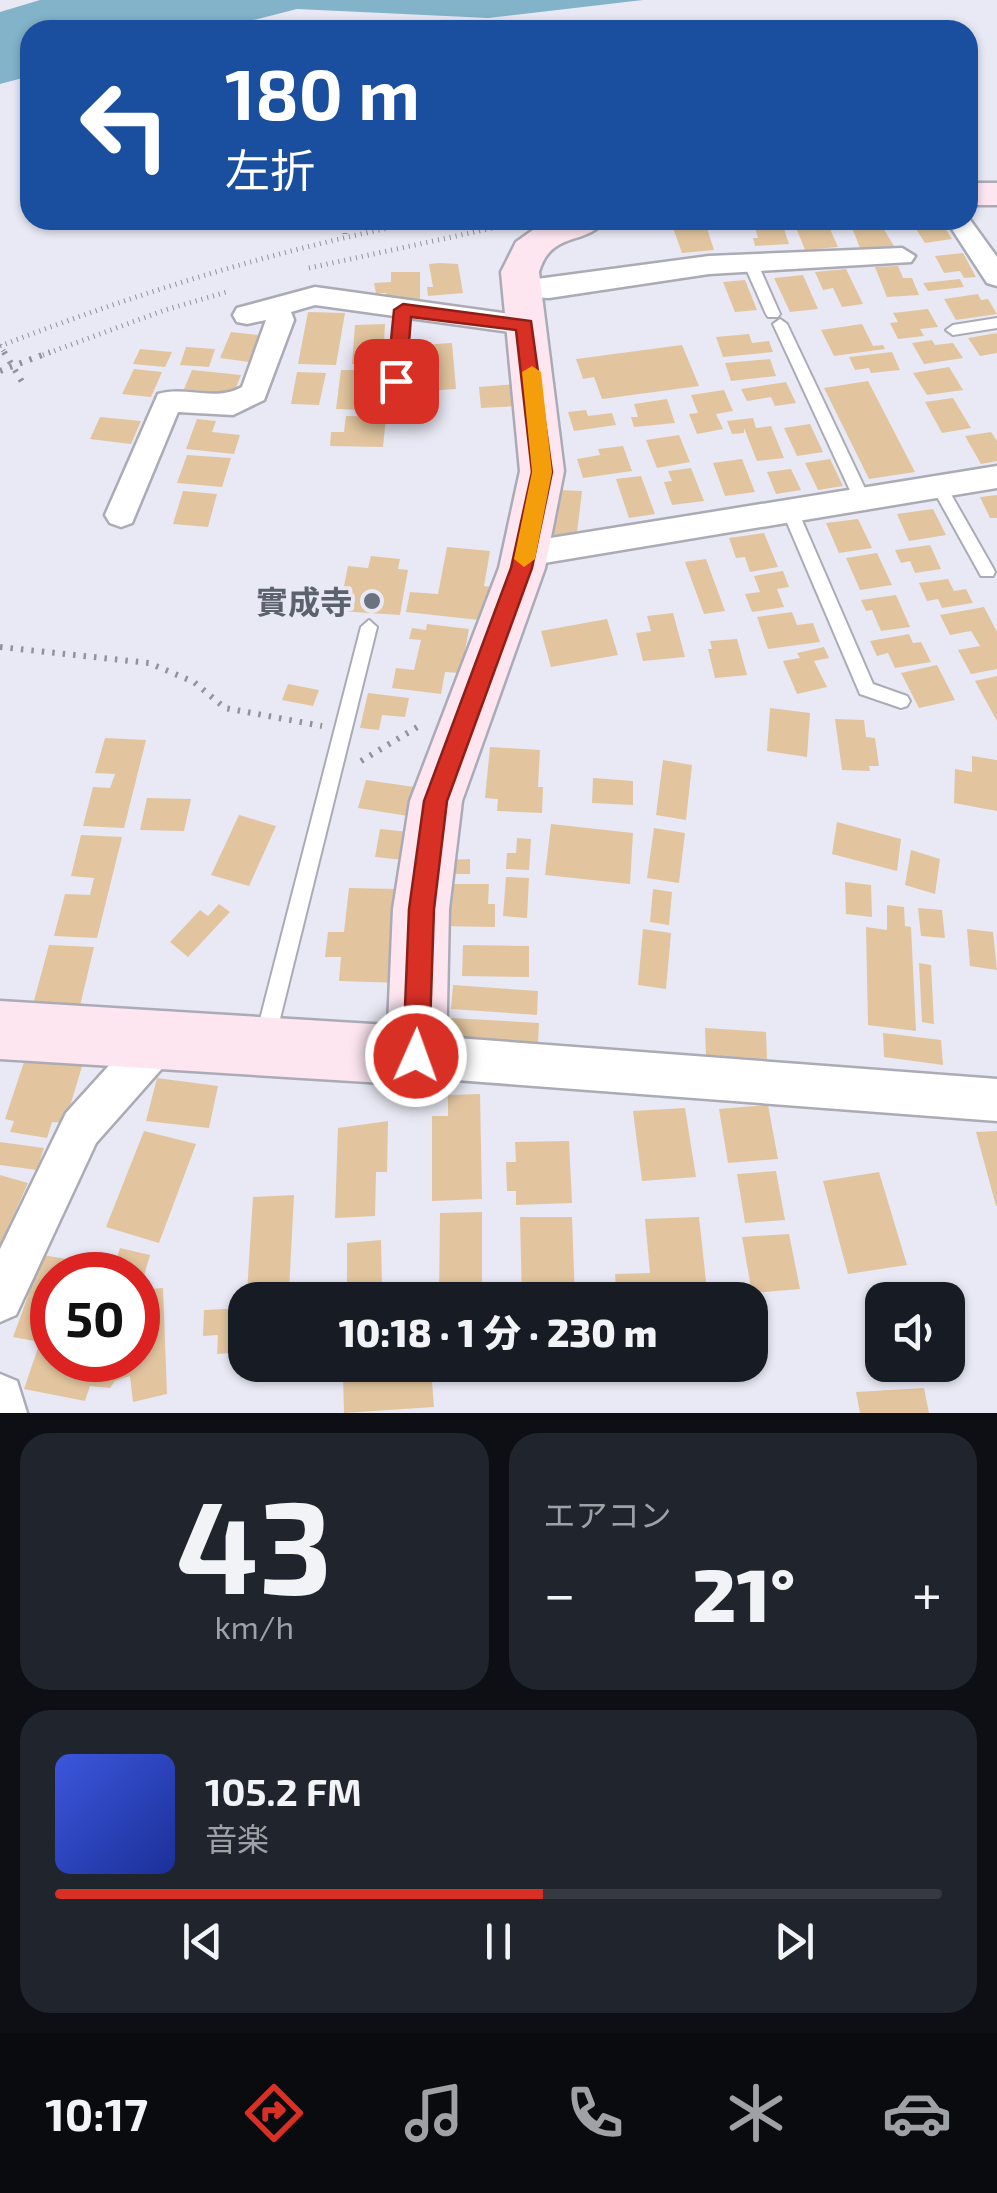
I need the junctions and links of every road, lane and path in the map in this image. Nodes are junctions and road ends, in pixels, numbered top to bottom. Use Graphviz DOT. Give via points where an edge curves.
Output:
graph roads {
  1 [pos="345,230"];
  2 [pos="369,230"];
  3 [pos="558,230"];
  4 [pos="974,230"];
  5 [pos="345,234"];
  6 [pos="902,256"];
  7 [pos="750,262"];
  8 [pos="997,278"];
  9 [pos="524,307"];
  10 [pos="403,310"];
  11 [pos="997,323"];
  12 [pos="954,330"];
  13 [pos="0,346"];
  14 [pos="24,386"];
  15 [pos="394,412"];
  16 [pos="997,476"];
  17 [pos="940,486"];
  18 [pos="862,499"];
  19 [pos="790,511"];
  20 [pos="121,515"];
  21 [pos="526,554"];
  22 [pos="987,572"];
  23 [pos="369,627"];
  24 [pos="0,647"];
  25 [pos="478,691"];
  26 [pos="901,701"];
  27 [pos="342,730"];
  28 [pos="330,780"];
  29 [pos="0,1030"];
  30 [pos="158,1042"];
  31 [pos="262,1048"];
  32 [pos="416,1056"];
  33 [pos="997,1100"];
  34 [pos="0,1299"];
  35 [pos="0,1398"];
  36 [pos="3,1413"];
  1 -- 5 [label="path"];
  2 -- 5 [label="path"];
  3 -- 9 [label="main road" via="530,246 520,272"];
  4 -- 8 [label="street"];
  5 -- 13 [label="path" via="110,304"];
  6 -- 7 [label="street"];
  7 -- 9 [label="street"];
  7 -- 18 [label="lane"];
  9 -- 10 [label="street"];
  9 -- 21 [label="main road" via="542,472"];
  10 -- 15 [label="lane"];
  10 -- 20 [label="street" via="316,296 261,311 280,320 254,393 233,405 168,400"];
  11 -- 12 [label="lane"];
  13 -- 14 [label="path"];
  16 -- 17 [label="street"];
  17 -- 18 [label="street"];
  17 -- 22 [label="lane"];
  18 -- 19 [label="street"];
  19 -- 21 [label="street"];
  19 -- 26 [label="lane" via="866,689"];
  21 -- 25 [label="main road"];
  23 -- 27 [label="lane"];
  24 -- 27 [label="path" via="149,663 194,682 225,708"];
  25 -- 28 [label="path"];
  25 -- 32 [label="main road" via="428,834"];
  27 -- 28 [label="lane"];
  28 -- 31 [label="lane"];
  29 -- 30 [label="main road"];
  30 -- 31 [label="main road"];
  30 -- 34 [label="street" via="81,1128"];
  31 -- 32 [label="main road"];
  32 -- 33 [label="street"];
  35 -- 36 [label="street"];
}
